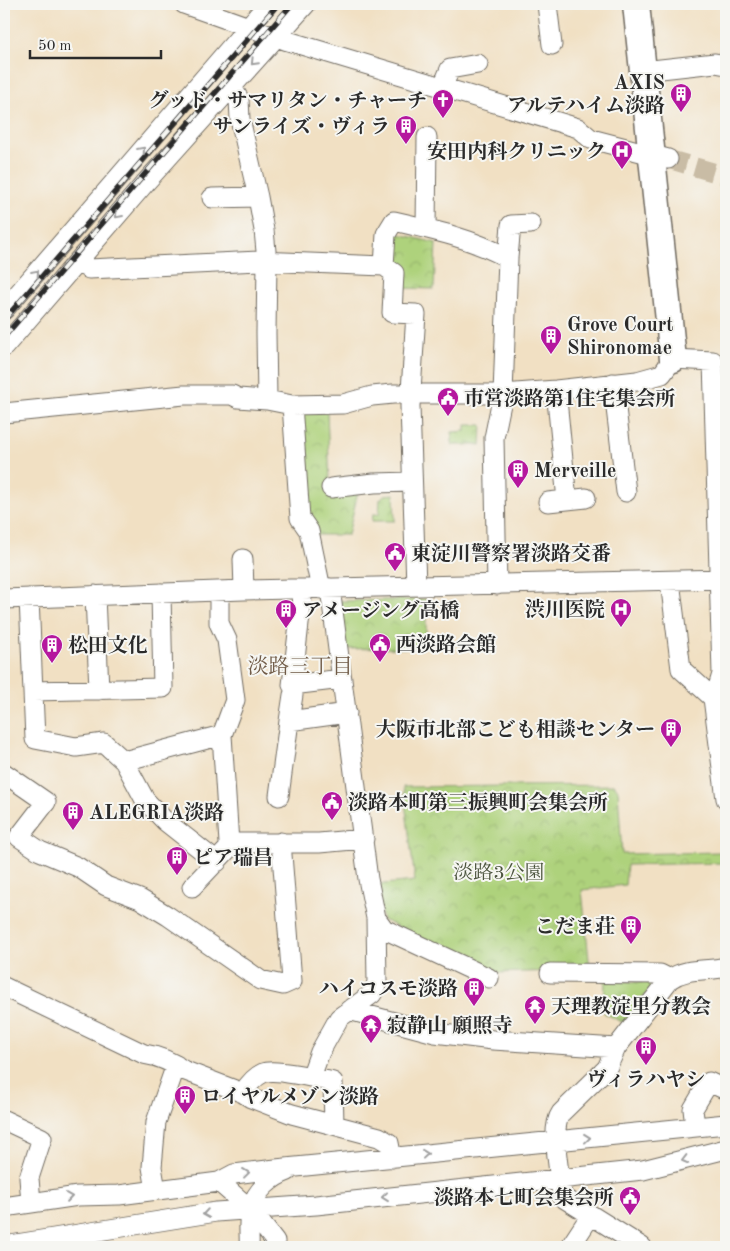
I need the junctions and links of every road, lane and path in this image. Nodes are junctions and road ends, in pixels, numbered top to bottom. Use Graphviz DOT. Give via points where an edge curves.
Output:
graph roads {
  1 [pos="184,4"];
  2 [pos="268,4"];
  3 [pos="306,4"];
  4 [pos="546,4"];
  5 [pos="636,4"];
  6 [pos="248,28"];
  7 [pos="277,38"];
  8 [pos="552,45"];
  9 [pos="478,64"];
  10 [pos="726,64"];
  11 [pos="643,71"];
  12 [pos="231,86"];
  13 [pos="442,88"];
  14 [pos="160,130"];
  15 [pos="427,136"];
  16 [pos="179,145"];
  17 [pos="660,157"];
  18 [pos="258,197"];
  19 [pos="212,198"];
  20 [pos="532,224"];
  21 [pos="426,228"];
  22 [pos="508,258"];
  23 [pos="77,262"];
  24 [pos="267,262"];
  25 [pos="384,266"];
  26 [pos="4,310"];
  27 [pos="4,348"];
  28 [pos="673,359"];
  29 [pos="719,372"];
  30 [pos="613,383"];
  31 [pos="556,390"];
  32 [pos="412,394"];
  33 [pos="503,394"];
  34 [pos="267,400"];
  35 [pos="292,405"];
  36 [pos="4,413"];
  37 [pos="412,482"];
  38 [pos="331,488"];
  39 [pos="626,492"];
  40 [pos="586,498"];
  41 [pos="567,500"];
  42 [pos="548,502"];
  43 [pos="243,559"];
  44 [pos="723,579"];
  45 [pos="670,581"];
  46 [pos="497,585"];
  47 [pos="416,586"];
  48 [pos="318,589"];
  49 [pos="244,590"];
  50 [pos="219,591"];
  51 [pos="161,593"];
  52 [pos="95,595"];
  53 [pos="29,598"];
  54 [pos="4,599"];
  55 [pos="724,674"];
  56 [pos="342,679"];
  57 [pos="99,690"];
  58 [pos="33,691"];
  59 [pos="293,695"];
  60 [pos="713,698"];
  61 [pos="347,713"];
  62 [pos="289,721"];
  63 [pos="222,735"];
  64 [pos="124,761"];
  65 [pos="724,769"];
  66 [pos="4,774"];
  67 [pos="279,796"];
  68 [pos="726,799"];
  69 [pos="364,840"];
  70 [pos="281,842"];
  71 [pos="229,843"];
  72 [pos="217,862"];
  73 [pos="192,887"];
  74 [pos="376,918"];
  75 [pos="726,967"];
  76 [pos="550,973"];
  77 [pos="489,978"];
  78 [pos="670,979"];
  79 [pos="4,987"];
  80 [pos="349,1010"];
  81 [pos="616,1048"];
  82 [pos="176,1065"];
  83 [pos="311,1077"];
  84 [pos="726,1090"];
  85 [pos="243,1093"];
  86 [pos="4,1120"];
  87 [pos="726,1124"];
  88 [pos="334,1125"];
  89 [pos="695,1127"];
  90 [pos="556,1141"];
  91 [pos="726,1149"];
  92 [pos="392,1158"];
  93 [pos="302,1166"];
  94 [pos="560,1178"];
  95 [pos="219,1182"];
  96 [pos="156,1190"];
  97 [pos="31,1203"];
  98 [pos="298,1206"];
  99 [pos="4,1207"];
  100 [pos="250,1209"];
  101 [pos="591,1215"];
  102 [pos="273,1242"];
  103 [pos="4,1246"];
  104 [pos="249,1247"];
  105 [pos="570,1247"];
  106 [pos="642,1247"];
  1 -- 6 [label="street"];
  2 -- 6 [label="street"];
  3 -- 7 [label="street"];
  4 -- 8 [label="street"];
  5 -- 11 [label="street"];
  6 -- 7 [label="street"];
  6 -- 14 [label="street"];
  7 -- 12 [label="street, one-way"];
  7 -- 13 [label="street"];
  9 -- 13 [label="street" via="450,69"];
  10 -- 11 [label="street"];
  11 -- 17 [label="street"];
  12 -- 16 [label="street"];
  12 -- 18 [label="street" via="239,99 240,119"];
  13 -- 17 [label="street" via="578,128 591,139"];
  14 -- 16 [label="street"];
  26 -- 14 [label="street, one-way"];
  15 -- 21 [label="street"];
  16 -- 23 [label="street, one-way"];
  17 -- 28 [label="street"];
  18 -- 19 [label="street"];
  18 -- 24 [label="street"];
  20 -- 22 [label="street" via="511,225"];
  21 -- 22 [label="street" via="472,241"];
  21 -- 25 [label="street" via="394,221 386,234"];
  22 -- 33 [label="street"];
  23 -- 24 [label="street" via="89,269"];
  23 -- 27 [label="street"];
  24 -- 25 [label="street"];
  24 -- 34 [label="street"];
  25 -- 32 [label="street" via="394,273 392,313 416,314"];
  28 -- 29 [label="street" via="713,361"];
  28 -- 30 [label="street" via="662,374"];
  29 -- 44 [label="street"];
  30 -- 31 [label="street"];
  30 -- 39 [label="street"];
  31 -- 33 [label="street"];
  31 -- 41 [label="street"];
  32 -- 33 [label="street"];
  32 -- 35 [label="street" via="372,396 343,404"];
  32 -- 37 [label="street"];
  33 -- 46 [label="street" via="494,438"];
  34 -- 35 [label="street"];
  34 -- 36 [label="street" via="232,395 184,395"];
  35 -- 48 [label="street" via="300,518 309,531"];
  37 -- 38 [label="street"];
  37 -- 47 [label="street"];
  40 -- 41 [label="street"];
  41 -- 42 [label="street"];
  43 -- 49 [label="street"];
  44 -- 45 [label="street"];
  44 -- 55 [label="street"];
  45 -- 46 [label="street"];
  45 -- 60 [label="street" via="681,669"];
  46 -- 47 [label="street"];
  47 -- 48 [label="street"];
  48 -- 49 [label="street"];
  48 -- 56 [label="street"];
  48 -- 56 [label="street" via="292,685"];
  49 -- 50 [label="street"];
  50 -- 51 [label="street"];
  50 -- 63 [label="street" via="219,623 227,640 236,700"];
  51 -- 52 [label="street"];
  51 -- 57 [label="street" via="163,688"];
  52 -- 53 [label="street"];
  52 -- 57 [label="street"];
  53 -- 54 [label="street"];
  53 -- 58 [label="street"];
  55 -- 60 [label="street"];
  56 -- 61 [label="street"];
  57 -- 58 [label="street"];
  58 -- 64 [label="street" via="35,739 76,747 104,743"];
  59 -- 62 [label="street"];
  60 -- 65 [label="street"];
  61 -- 62 [label="street"];
  61 -- 69 [label="street"];
  62 -- 67 [label="street"];
  63 -- 64 [label="street"];
  63 -- 71 [label="street"];
  64 -- 72 [label="street" via="145,800 165,821"];
  65 -- 68 [label="street"];
  66 -- 70 [label="street" via="46,802 19,837 78,867 106,886 140,899 260,980 283,985 292,981"];
  69 -- 70 [label="street"];
  69 -- 74 [label="street"];
  70 -- 71 [label="street"];
  71 -- 72 [label="street" via="229,848"];
  72 -- 73 [label="street"];
  74 -- 77 [label="street" via="384,929"];
  74 -- 80 [label="street" via="377,983 372,994"];
  75 -- 78 [label="street" via="680,973"];
  76 -- 78 [label="street" via="660,974"];
  78 -- 81 [label="street"];
  79 -- 82 [label="street" via="144,1054"];
  80 -- 81 [label="street" via="435,1033"];
  80 -- 83 [label="street" via="339,1018 329,1035"];
  81 -- 90 [label="street" via="607,1068 559,1115"];
  82 -- 85 [label="street"];
  82 -- 96 [label="street" via="156,1122 152,1167"];
  83 -- 85 [label="street" via="264,1072"];
  83 -- 88 [label="street" via="333,1082"];
  84 -- 89 [label="street" via="709,1082 693,1109"];
  85 -- 88 [label="street" via="292,1114"];
  86 -- 97 [label="street" via="42,1138 29,1178"];
  87 -- 89 [label="street"];
  88 -- 92 [label="street" via="379,1137 389,1143"];
  90 -- 89 [label="street, one-way"];
  92 -- 90 [label="street, one-way"];
  90 -- 94 [label="street"];
  91 -- 94 [label="street, one-way" via="643,1170"];
  92 -- 93 [label="street"];
  95 -- 93 [label="street, one-way" via="234,1174"];
  93 -- 100 [label="street" via="279,1174 260,1189"];
  94 -- 98 [label="street, one-way"];
  94 -- 101 [label="street" via="562,1197"];
  95 -- 96 [label="street"];
  95 -- 100 [label="street"];
  97 -- 96 [label="street, one-way"];
  97 -- 99 [label="street"];
  98 -- 100 [label="street"];
  98 -- 102 [label="street" via="284,1213 276,1222"];
  100 -- 102 [label="street"];
  100 -- 103 [label="street, one-way"];
  100 -- 104 [label="street"];
  101 -- 105 [label="street"];
  101 -- 106 [label="street"];
}
